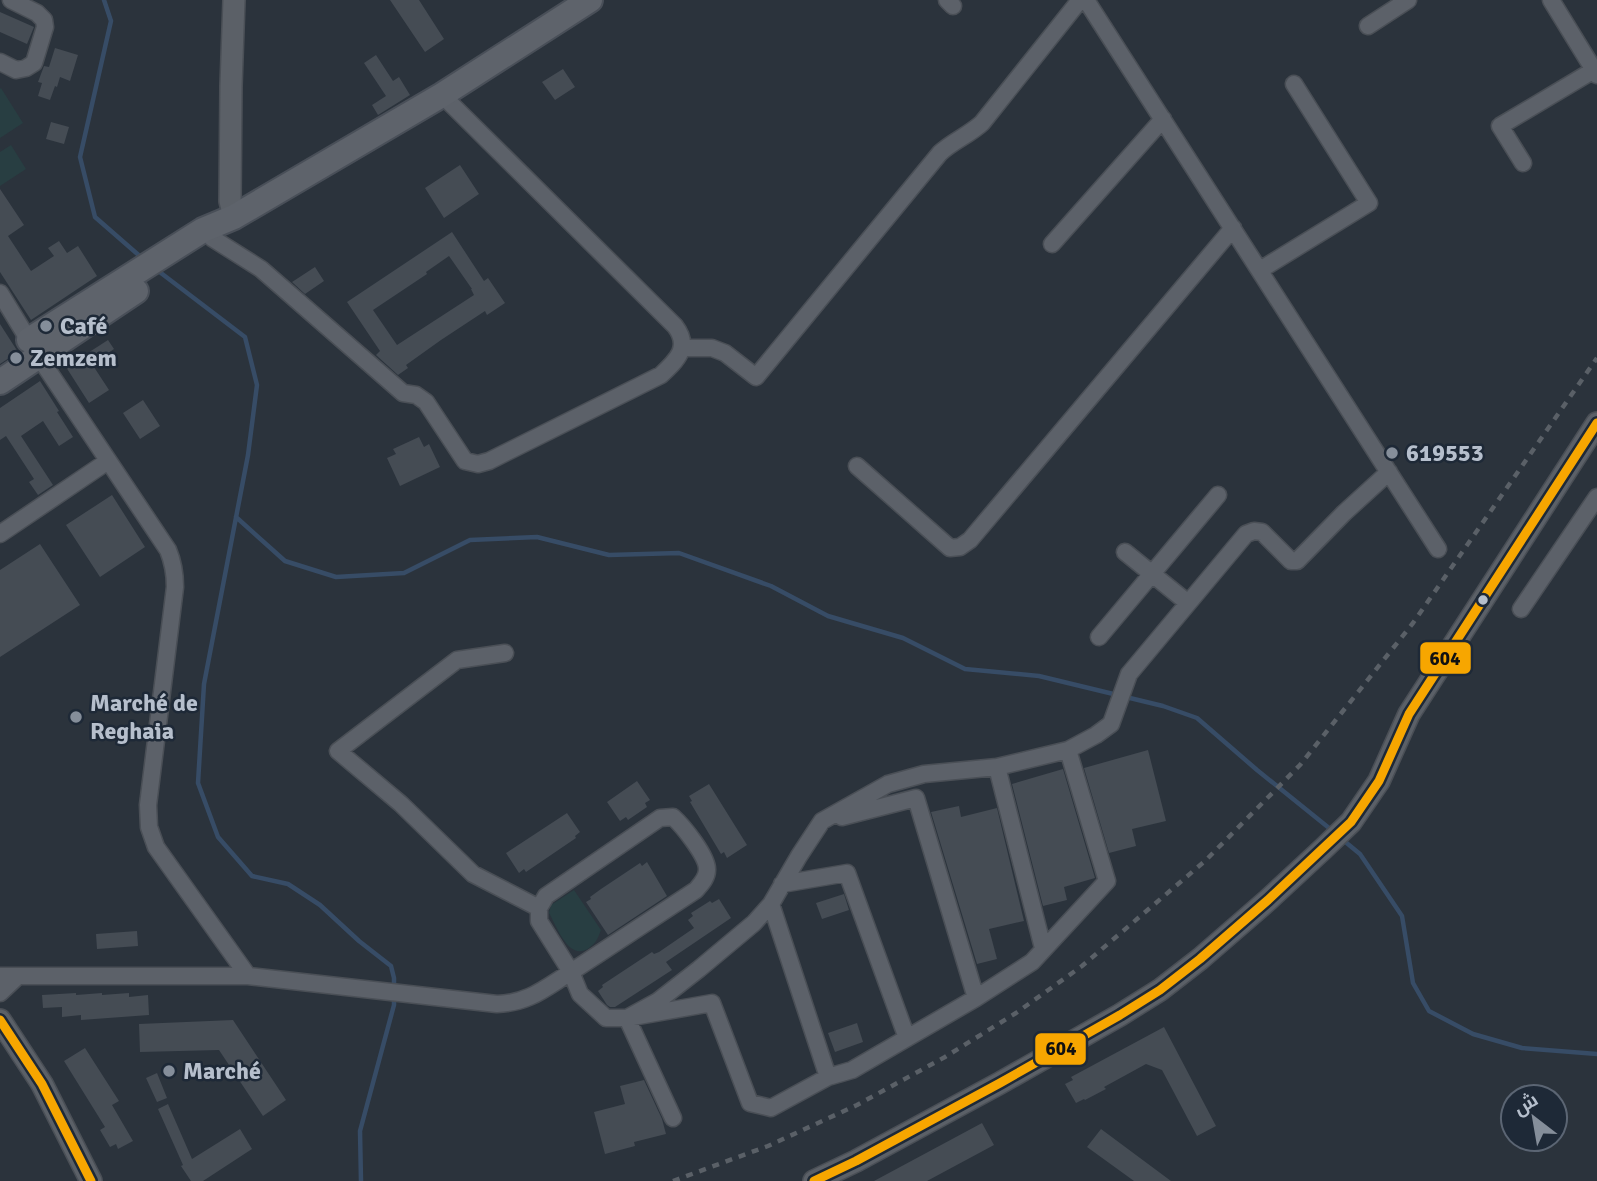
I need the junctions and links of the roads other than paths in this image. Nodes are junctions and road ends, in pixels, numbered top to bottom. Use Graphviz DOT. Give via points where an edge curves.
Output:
graph roads {
  1 [pos="11,0"];
  2 [pos="234,0"];
  3 [pos="590,0"];
  4 [pos="1080,0"];
  5 [pos="1086,0"];
  6 [pos="1408,0"];
  7 [pos="1551,0"];
  8 [pos="1368,26"];
  9 [pos="0,62"];
  10 [pos="1595,72"];
  11 [pos="1294,84"];
  12 [pos="442,95"];
  13 [pos="1163,119"];
  14 [pos="1523,163"];
  15 [pos="234,217"];
  16 [pos="1233,228"];
  17 [pos="212,238"];
  18 [pos="1052,244"];
  19 [pos="183,251"];
  20 [pos="1260,270"];
  21 [pos="0,293"];
  22 [pos="683,348"];
  23 [pos="34,349"];
  24 [pos="0,383"];
  25 [pos="1597,423"];
  26 [pos="108,461"];
  27 [pos="857,466"];
  28 [pos="1389,472"];
  29 [pos="1218,495"];
  30 [pos="1597,497"];
  31 [pos="0,534"];
  32 [pos="1438,549"];
  33 [pos="1125,552"];
  34 [pos="1152,574"];
  35 [pos="1188,603"];
  36 [pos="1521,609"];
  37 [pos="1099,637"];
  38 [pos="505,653"];
  39 [pos="1068,750"];
  40 [pos="997,767"];
  41 [pos="822,821"];
  42 [pos="782,884"];
  43 [pos="772,904"];
  44 [pos="539,908"];
  45 [pos="1043,948"];
  46 [pos="571,972"];
  47 [pos="0,976"];
  48 [pos="19,976"];
  49 [pos="248,976"];
  50 [pos="0,993"];
  51 [pos="976,998"];
  52 [pos="627,1018"];
  53 [pos="0,1020"];
  54 [pos="907,1038"];
  55 [pos="828,1077"];
  56 [pos="673,1118"];
  57 [pos="90,1181"];
  58 [pos="814,1181"];
  1 -- 9 [label="street" via="37,13 45,27 34,63 16,70"];
  2 -- 15 [label="main road" via="230,201"];
  3 -- 12 [label="main road"];
  4 -- 22 [label="street" via="982,123 940,153 756,377 725,353"];
  5 -- 13 [label="street"];
  6 -- 8 [label="street"];
  7 -- 10 [label="street"];
  10 -- 14 [label="street" via="1500,125"];
  11 -- 20 [label="street" via="1369,203"];
  12 -- 15 [label="main road"];
  12 -- 22 [label="street" via="676,326"];
  13 -- 16 [label="street"];
  13 -- 18 [label="street"];
  15 -- 17 [label="main road"];
  15 -- 19 [label="main road" via="209,226"];
  16 -- 20 [label="street"];
  16 -- 27 [label="street" via="960,547 950,548"];
  17 -- 19 [label="main road"];
  17 -- 22 [label="street" via="261,270 403,393 426,402 465,461 489,461 661,375"];
  19 -- 23 [label="main road"];
  20 -- 28 [label="street"];
  21 -- 23 [label="street"];
  23 -- 24 [label="main road"];
  23 -- 26 [label="street"];
  25 -- 58 [label="main road" via="1409,714 1378,781 1351,822 1229,934 1160,990 1000,1083"];
  26 -- 31 [label="street"];
  26 -- 49 [label="street" via="168,550 175,577 149,827 156,847"];
  28 -- 32 [label="street"];
  28 -- 35 [label="street" via="1297,561 1291,561 1262,532 1246,534"];
  29 -- 34 [label="street"];
  30 -- 36 [label="street"];
  33 -- 34 [label="street"];
  34 -- 35 [label="street"];
  34 -- 37 [label="street"];
  35 -- 39 [label="street" via="1129,674 1111,724"];
  38 -- 44 [label="street" via="457,660 338,751 473,874"];
  39 -- 40 [label="street"];
  39 -- 45 [label="street" via="1107,881"];
  40 -- 41 [label="street" via="924,774 888,784"];
  40 -- 45 [label="street"];
  41 -- 42 [label="street"];
  41 -- 51 [label="street" via="916,798"];
  42 -- 43 [label="street"];
  42 -- 54 [label="street" via="847,873"];
  43 -- 52 [label="street" via="699,969"];
  43 -- 55 [label="street"];
  44 -- 46 [label="street" via="539,922"];
  44 -- 46 [label="street" via="546,896 660,818 673,817 681,824 703,856 708,869 696,890"];
  45 -- 51 [label="street" via="1032,962"];
  46 -- 49 [label="street" via="527,999 497,1004"];
  46 -- 52 [label="street" via="580,993 606,1018"];
  47 -- 48 [label="street"];
  48 -- 49 [label="street"];
  48 -- 50 [label="street"];
  51 -- 54 [label="street"];
  52 -- 55 [label="street" via="712,1003 750,1103 771,1108"];
  52 -- 56 [label="street"];
  53 -- 57 [label="main road" via="42,1084"];
  54 -- 55 [label="street" via="852,1070"];
}
